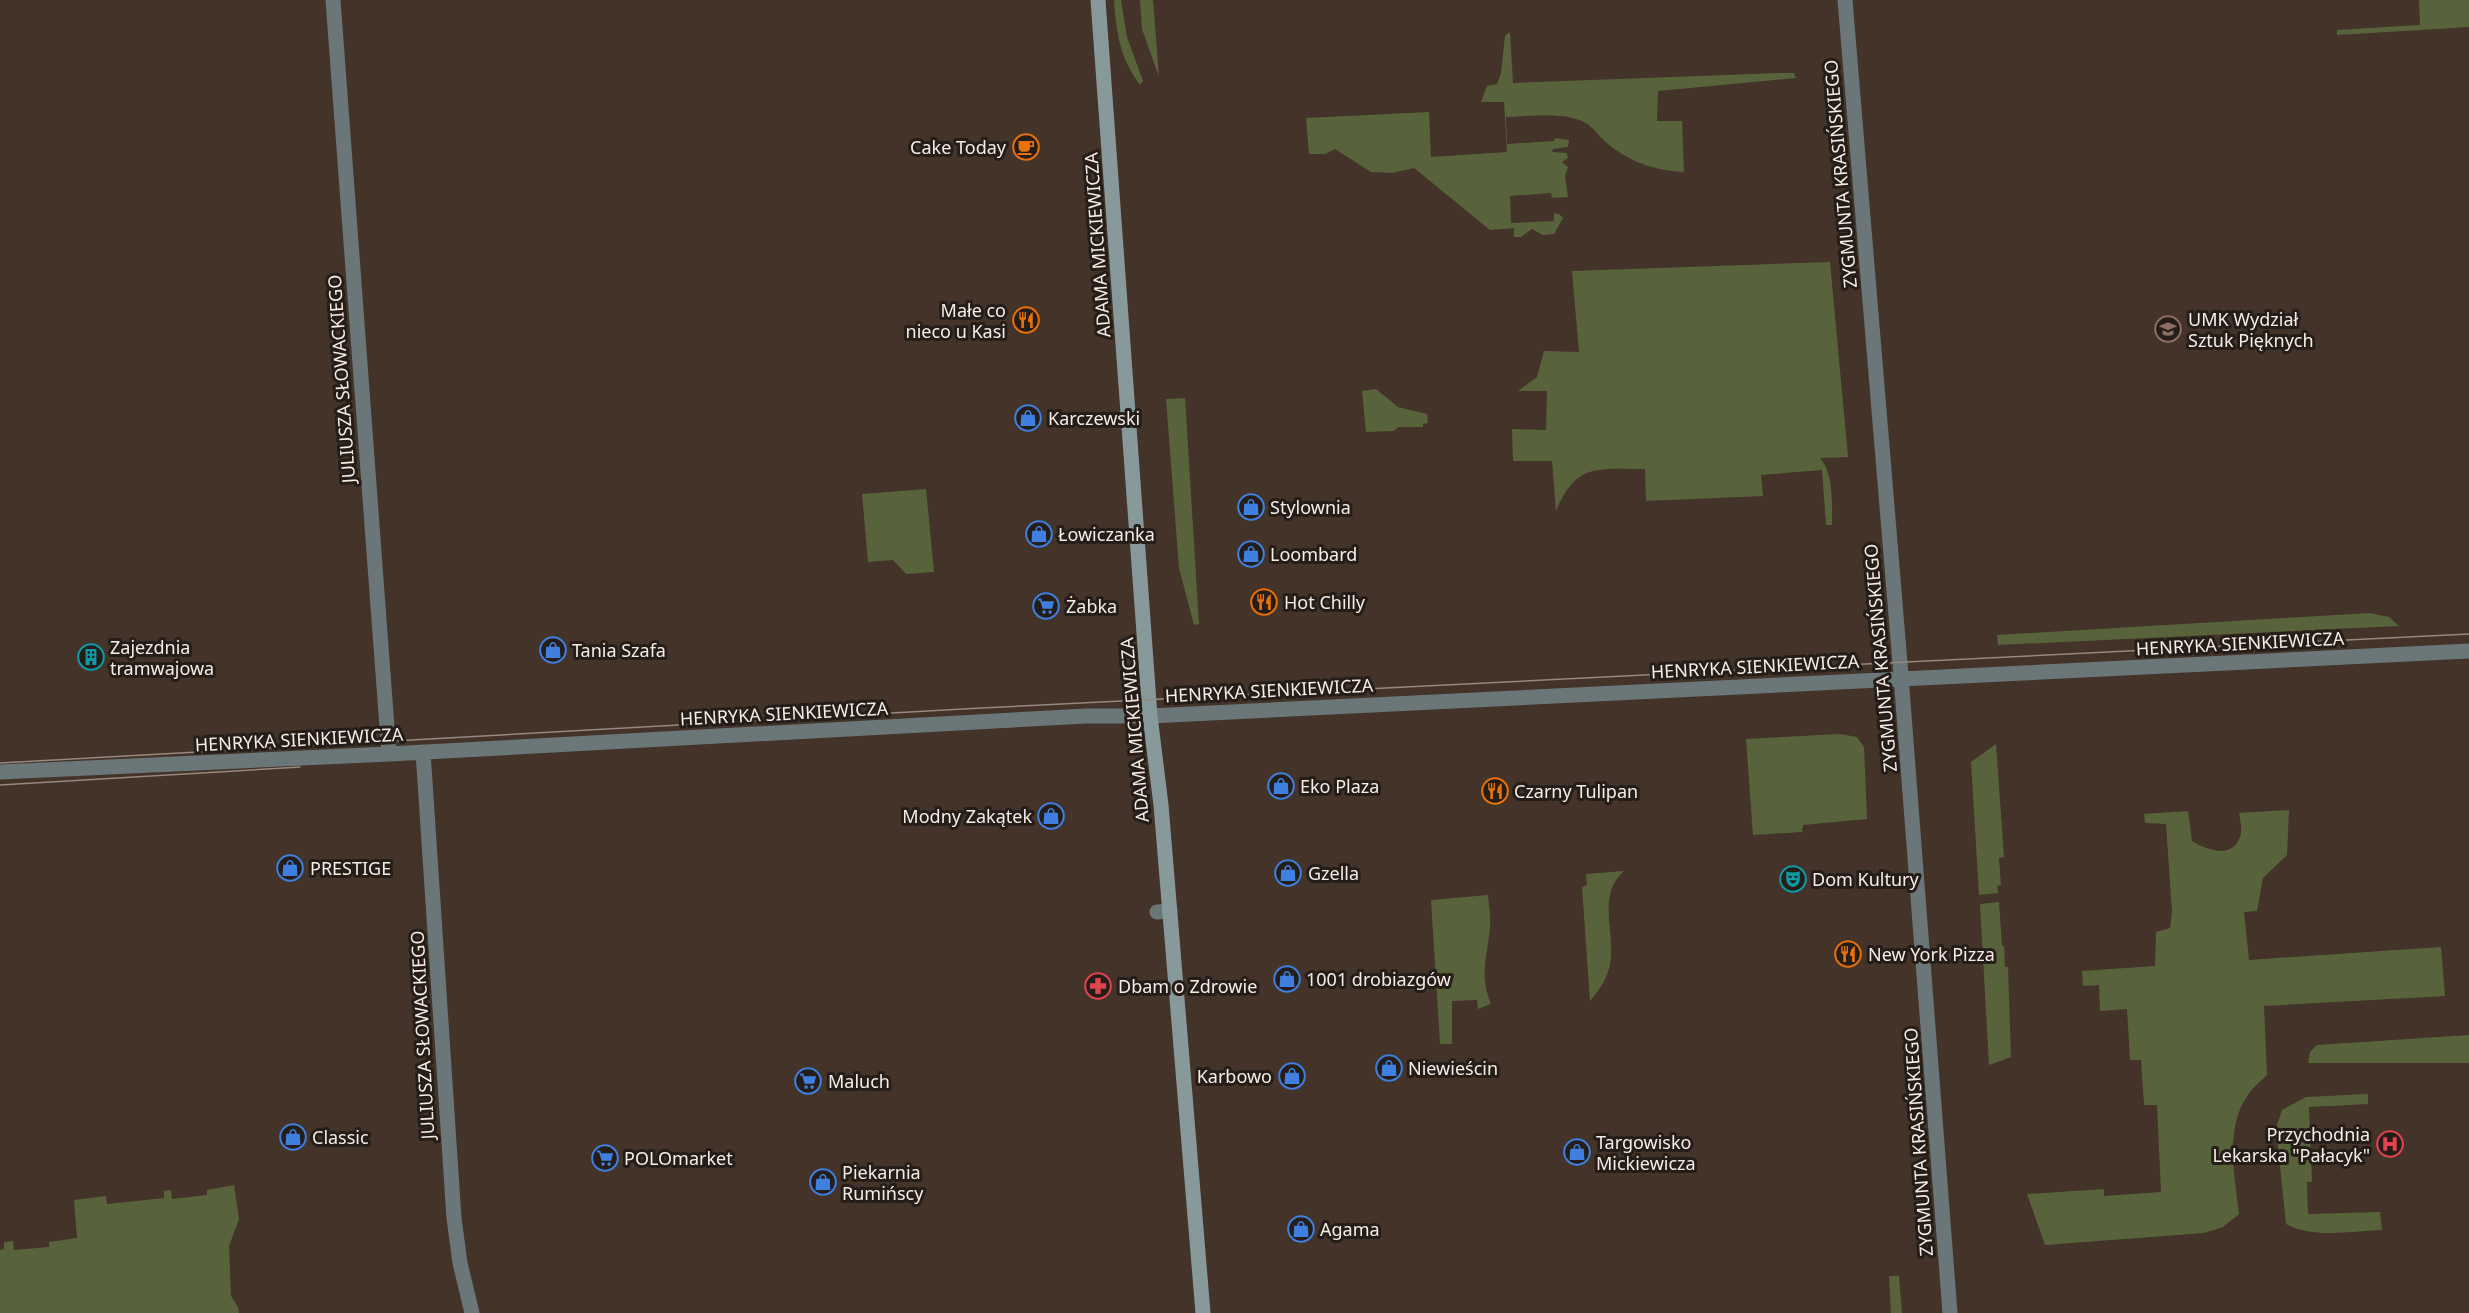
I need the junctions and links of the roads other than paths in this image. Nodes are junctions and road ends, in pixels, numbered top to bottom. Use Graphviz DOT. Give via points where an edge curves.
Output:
graph roads {
  1 [pos="333,0"];
  2 [pos="1098,0"];
  3 [pos="1845,0"];
  4 [pos="2469,651"];
  5 [pos="1901,678"];
  6 [pos="1149,716"];
  7 [pos="423,752"];
  8 [pos="389,754"];
  9 [pos="0,772"];
  10 [pos="472,1313"];
  11 [pos="1203,1313"];
  12 [pos="1950,1313"];
  1 -- 8 [label="street, JULIUSZA SŁOWACKIEGO"];
  2 -- 6 [label="street, ADAMA MICKIEWICZA"];
  3 -- 5 [label="street, ZYGMUNTA KRASIŃSKIEGO"];
  4 -- 5 [label="street, HENRYKA SIENKIEWICZA"];
  5 -- 6 [label="street, HENRYKA SIENKIEWICZA"];
  5 -- 12 [label="street, ZYGMUNTA KRASIŃSKIEGO"];
  6 -- 7 [label="street, HENRYKA SIENKIEWICZA" via="1086,716"];
  6 -- 11 [label="street, ADAMA MICKIEWICZA" via="1163,912"];
  7 -- 8 [label="street, HENRYKA SIENKIEWICZA"];
  7 -- 10 [label="street, JULIUSZA SŁOWACKIEGO" via="454,1218"];
  8 -- 9 [label="street, HENRYKA SIENKIEWICZA"];
}
